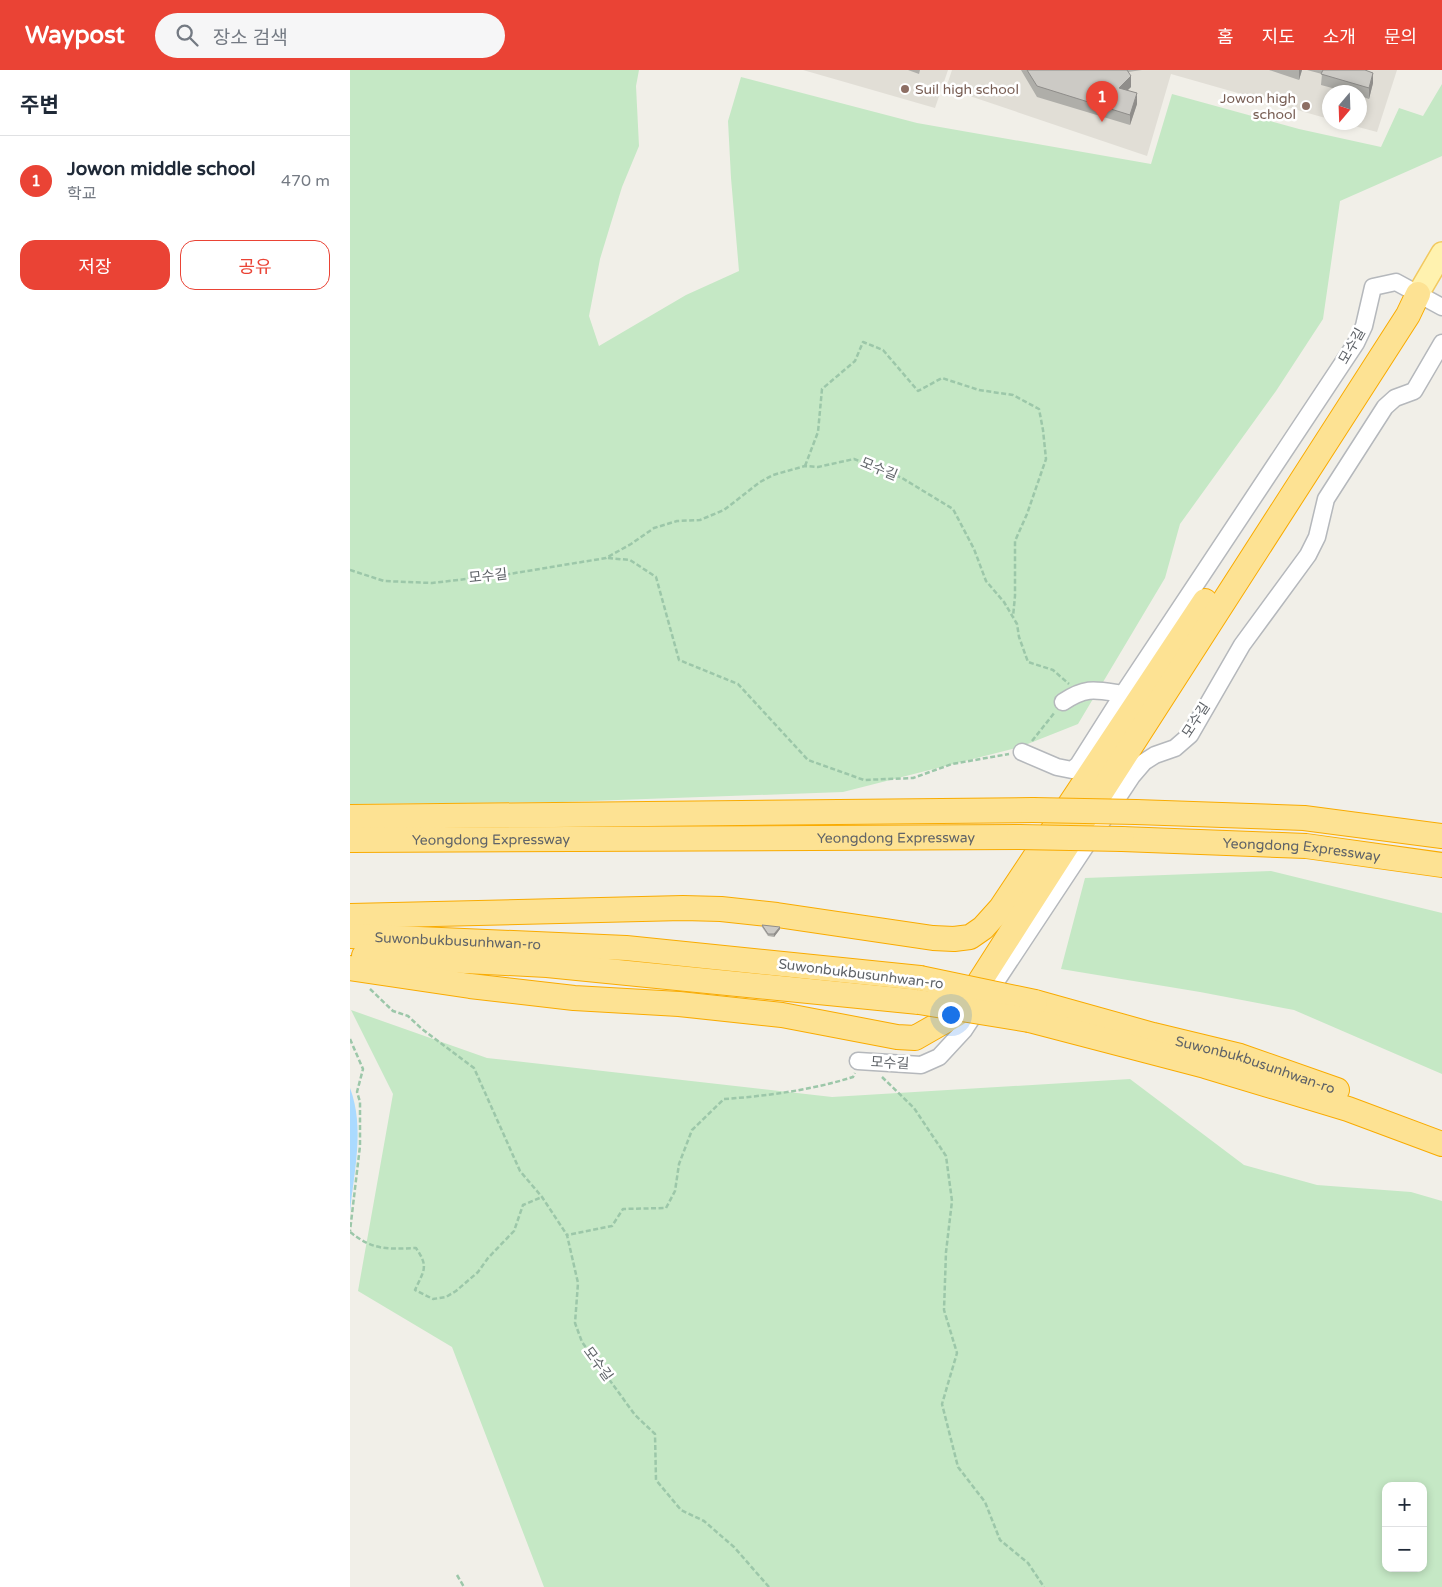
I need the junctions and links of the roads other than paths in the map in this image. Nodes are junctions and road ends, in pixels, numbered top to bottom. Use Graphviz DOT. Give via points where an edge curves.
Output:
graph roads {
  1 [pos="1442,254"];
  2 [pos="1418,294"];
  3 [pos="1442,308"];
  4 [pos="1442,316"];
  5 [pos="1442,343"];
  6 [pos="1123,694"];
  7 [pos="1070,698"];
  8 [pos="1022,752"];
  9 [pos="350,817"];
  10 [pos="1442,836"];
  11 [pos="350,840"];
  12 [pos="1442,865"];
  13 [pos="350,916"];
  14 [pos="350,936"];
  15 [pos="350,956"];
  16 [pos="350,968"];
  17 [pos="1032,1011"];
  18 [pos="858,1061"];
  19 [pos="1442,1128"];
  20 [pos="1442,1144"];
  1 -- 2 [label="main road"];
  2 -- 3 [label="street, 모수길"];
  2 -- 4 [label="street"];
  2 -- 6 [label="street, 모수길" via="1396,282 1372,287 1364,326 1356,343"];
  2 -- 13 [label="highway" via="1400,309 1000,908 983,928 970,937 933,938 721,909"];
  2 -- 16 [label="highway" via="1408,315 957,1014 915,1038 897,1037 782,1015 679,1004 574,998"];
  5 -- 18 [label="street, 모수길" via="1414,391 1395,398 1385,407 1326,499 1317,537 1308,555 1242,645 1190,735 1175,748 1144,762 1132,776 964,1030 938,1057 921,1065"];
  6 -- 7 [label="street" via="1090,690"];
  6 -- 8 [label="street" via="1072,770"];
  9 -- 10 [label="highway, Yeongdong Expressway, bridge" via="1033,810 1304,818"];
  11 -- 12 [label="highway, Yeongdong Expressway, bridge" via="1122,839 1306,846"];
  14 -- 17 [label="highway, Suwonbukbusunhwan-ro, bridge" via="626,948 920,978"];
  15 -- 17 [label="highway, Suwonbukbusunhwan-ro, bridge" via="547,965"];
  17 -- 19 [label="highway, Suwonbukbusunhwan-ro" via="1240,1056"];
  17 -- 20 [label="highway, Suwonbukbusunhwan-ro" via="1348,1109"];
}
